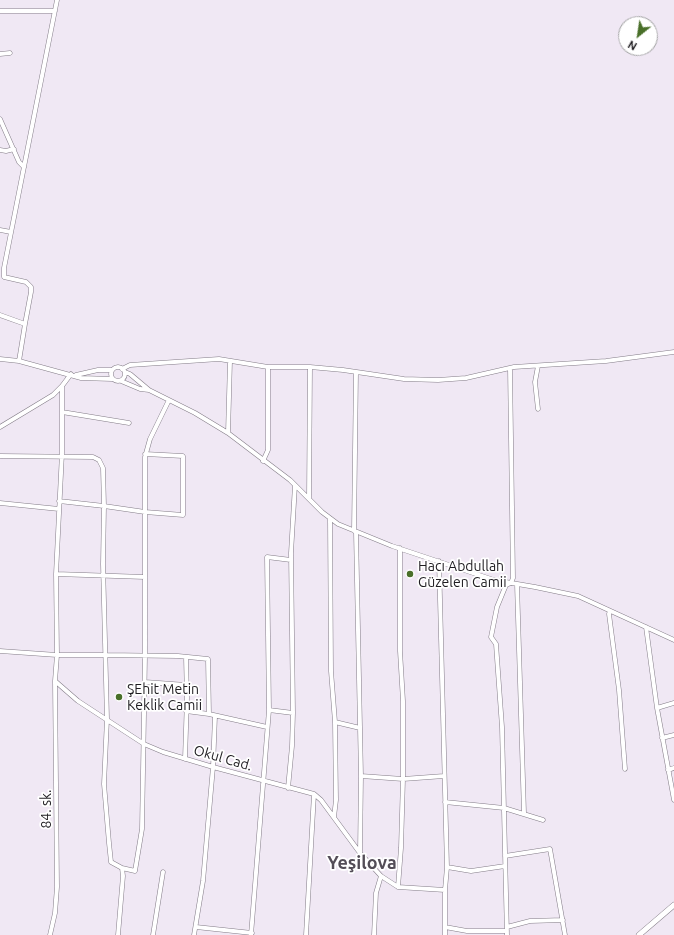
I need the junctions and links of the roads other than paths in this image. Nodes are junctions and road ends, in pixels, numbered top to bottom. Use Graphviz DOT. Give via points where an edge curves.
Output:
graph roads {
  1 [pos="57,0"];
  2 [pos="0,11"];
  3 [pos="55,11"];
  4 [pos="10,53"];
  5 [pos="0,54"];
  6 [pos="0,119"];
  7 [pos="14,149"];
  8 [pos="0,150"];
  9 [pos="24,167"];
  10 [pos="0,230"];
  11 [pos="11,232"];
  12 [pos="2,277"];
  13 [pos="0,315"];
  14 [pos="25,324"];
  15 [pos="674,352"];
  16 [pos="0,359"];
  17 [pos="19,361"];
  18 [pos="230,362"];
  19 [pos="268,366"];
  20 [pos="538,366"];
  21 [pos="310,367"];
  22 [pos="510,368"];
  23 [pos="112,370"];
  24 [pos="123,370"];
  25 [pos="356,372"];
  26 [pos="73,375"];
  27 [pos="112,379"];
  28 [pos="121,381"];
  29 [pos="62,386"];
  30 [pos="149,390"];
  31 [pos="169,400"];
  32 [pos="538,409"];
  33 [pos="62,412"];
  34 [pos="129,423"];
  35 [pos="0,426"];
  36 [pos="228,433"];
  37 [pos="145,454"];
  38 [pos="0,456"];
  39 [pos="62,456"];
  40 [pos="263,461"];
  41 [pos="294,485"];
  42 [pos="309,500"];
  43 [pos="59,501"];
  44 [pos="0,503"];
  45 [pos="104,506"];
  46 [pos="59,509"];
  47 [pos="145,512"];
  48 [pos="330,518"];
  49 [pos="355,531"];
  50 [pos="400,548"];
  51 [pos="291,560"];
  52 [pos="439,561"];
  53 [pos="56,574"];
  54 [pos="104,576"];
  55 [pos="145,577"];
  56 [pos="511,583"];
  57 [pos="517,584"];
  58 [pos="610,611"];
  59 [pos="646,627"];
  60 [pos="674,640"];
  61 [pos="0,651"];
  62 [pos="106,655"];
  63 [pos="57,656"];
  64 [pos="145,656"];
  65 [pos="186,657"];
  66 [pos="55,681"];
  67 [pos="145,682"];
  68 [pos="186,685"];
  69 [pos="674,703"];
  70 [pos="657,708"];
  71 [pos="269,710"];
  72 [pos="186,711"];
  73 [pos="293,713"];
  74 [pos="209,714"];
  75 [pos="215,716"];
  76 [pos="107,719"];
  77 [pos="335,722"];
  78 [pos="267,727"];
  79 [pos="360,728"];
  80 [pos="674,735"];
  81 [pos="662,738"];
  82 [pos="144,744"];
  83 [pos="185,758"];
  84 [pos="213,767"];
  85 [pos="674,768"];
  86 [pos="625,769"];
  87 [pos="668,770"];
  88 [pos="361,776"];
  89 [pos="444,776"];
  90 [pos="403,779"];
  91 [pos="264,781"];
  92 [pos="288,788"];
  93 [pos="314,794"];
  94 [pos="674,800"];
  95 [pos="444,802"];
  96 [pos="504,808"];
  97 [pos="524,814"];
  98 [pos="334,817"];
  99 [pos="543,820"];
  100 [pos="360,853"];
  101 [pos="505,856"];
  102 [pos="505,866"];
  103 [pos="447,867"];
  104 [pos="122,868"];
  105 [pos="163,872"];
  106 [pos="381,876"];
  107 [pos="398,888"];
  108 [pos="445,890"];
  109 [pos="674,905"];
  110 [pos="563,920"];
  111 [pos="196,927"];
  112 [pos="445,927"];
  113 [pos="507,931"];
  114 [pos="484,933"];
  115 [pos="252,934"];
  116 [pos="50,935"];
  117 [pos="118,935"];
  118 [pos="153,935"];
  119 [pos="194,935"];
  120 [pos="306,935"];
  121 [pos="374,935"];
  122 [pos="445,935"];
  123 [pos="565,935"];
  124 [pos="639,935"];
  1 -- 3 [label="street"];
  2 -- 3 [label="street"];
  3 -- 9 [label="street"];
  4 -- 5 [label="street"];
  6 -- 7 [label="street"];
  7 -- 8 [label="street"];
  7 -- 9 [label="street"];
  9 -- 11 [label="street"];
  10 -- 11 [label="street"];
  11 -- 12 [label="street"];
  12 -- 14 [label="street" via="26,282 31,287"];
  13 -- 14 [label="street"];
  14 -- 17 [label="street"];
  15 -- 20 [label="street"];
  16 -- 17 [label="street"];
  17 -- 26 [label="street"];
  18 -- 19 [label="street"];
  18 -- 24 [label="street" via="219,359 130,365"];
  18 -- 36 [label="street"];
  19 -- 21 [label="street"];
  19 -- 40 [label="street" via="268,450"];
  20 -- 22 [label="street"];
  20 -- 32 [label="street" via="535,382"];
  21 -- 25 [label="street"];
  21 -- 42 [label="street"];
  22 -- 25 [label="street" via="466,378 438,380 404,380"];
  22 -- 56 [label="street" via="513,578"];
  23 -- 24 [label="street" via="117,367"];
  23 -- 26 [label="street"];
  23 -- 27 [label="street"];
  24 -- 28 [label="street" via="124,377"];
  24 -- 30 [label="street"];
  25 -- 49 [label="street"];
  26 -- 27 [label="street" via="81,378"];
  26 -- 29 [label="street"];
  27 -- 28 [label="street"];
  28 -- 30 [label="street"];
  29 -- 33 [label="street"];
  29 -- 35 [label="street" via="53,395"];
  30 -- 31 [label="street"];
  31 -- 36 [label="street"];
  31 -- 37 [label="street"];
  33 -- 34 [label="street"];
  33 -- 39 [label="street"];
  36 -- 40 [label="street"];
  37 -- 47 [label="street"];
  37 -- 47 [label="street" via="183,456 183,515"];
  38 -- 39 [label="street"];
  39 -- 43 [label="street"];
  39 -- 45 [label="street" via="90,457 99,460 103,468"];
  40 -- 41 [label="street"];
  41 -- 42 [label="street"];
  41 -- 51 [label="street"];
  42 -- 48 [label="street"];
  43 -- 45 [label="street"];
  43 -- 46 [label="street"];
  44 -- 46 [label="street"];
  45 -- 47 [label="street"];
  45 -- 54 [label="street"];
  46 -- 53 [label="street"];
  47 -- 55 [label="street"];
  48 -- 49 [label="street"];
  48 -- 77 [label="street" via="331,671"];
  49 -- 50 [label="street"];
  49 -- 79 [label="street"];
  50 -- 52 [label="street"];
  50 -- 90 [label="street"];
  51 -- 71 [label="street" via="268,557"];
  51 -- 73 [label="street"];
  52 -- 56 [label="street" via="494,580"];
  52 -- 89 [label="street"];
  53 -- 54 [label="street"];
  53 -- 63 [label="street"];
  54 -- 55 [label="street"];
  54 -- 62 [label="street"];
  55 -- 64 [label="street"];
  56 -- 57 [label="street"];
  56 -- 96 [label="street" via="506,585 497,607 491,637 496,644"];
  57 -- 58 [label="street" via="578,596"];
  57 -- 97 [label="street"];
  58 -- 59 [label="street"];
  58 -- 86 [label="street"];
  59 -- 60 [label="street"];
  59 -- 70 [label="street"];
  61 -- 63 [label="street"];
  62 -- 63 [label="street"];
  62 -- 64 [label="street"];
  62 -- 76 [label="street"];
  63 -- 66 [label="street"];
  64 -- 65 [label="street"];
  64 -- 67 [label="street"];
  65 -- 68 [label="street"];
  65 -- 74 [label="street" via="208,659"];
  66 -- 76 [label="street, Okul Cad." via="78,701"];
  66 -- 116 [label="street, 84. sk." via="57,887"];
  67 -- 68 [label="street"];
  67 -- 82 [label="street"];
  68 -- 72 [label="street"];
  69 -- 70 [label="street"];
  70 -- 81 [label="street"];
  71 -- 73 [label="street"];
  71 -- 78 [label="street"];
  72 -- 74 [label="street"];
  72 -- 83 [label="street"];
  73 -- 92 [label="street"];
  74 -- 75 [label="street"];
  75 -- 78 [label="street"];
  75 -- 84 [label="street"];
  76 -- 82 [label="street, Okul Cad."];
  76 -- 104 [label="street" via="104,784 111,862"];
  77 -- 79 [label="street"];
  77 -- 98 [label="street"];
  78 -- 91 [label="street"];
  79 -- 88 [label="street"];
  80 -- 81 [label="street"];
  81 -- 87 [label="street"];
  82 -- 83 [label="street, Okul Cad."];
  82 -- 104 [label="street" via="142,829 136,871"];
  83 -- 84 [label="street, Okul Cad."];
  84 -- 91 [label="street, Okul Cad."];
  84 -- 111 [label="street" via="203,881"];
  85 -- 87 [label="street"];
  87 -- 94 [label="street"];
  88 -- 90 [label="street"];
  88 -- 100 [label="street"];
  89 -- 90 [label="street"];
  89 -- 95 [label="street"];
  90 -- 107 [label="street"];
  91 -- 92 [label="street, Okul Cad."];
  91 -- 115 [label="street"];
  92 -- 93 [label="street, Okul Cad."];
  93 -- 98 [label="street"];
  93 -- 120 [label="street"];
  95 -- 96 [label="street"];
  95 -- 103 [label="street"];
  96 -- 97 [label="street"];
  96 -- 101 [label="street"];
  97 -- 99 [label="street"];
  98 -- 100 [label="street"];
  100 -- 106 [label="street"];
  101 -- 102 [label="street"];
  101 -- 110 [label="street" via="550,849"];
  102 -- 103 [label="street" via="471,871"];
  102 -- 113 [label="street"];
  103 -- 108 [label="street"];
  104 -- 117 [label="street"];
  105 -- 118 [label="street"];
  106 -- 107 [label="street"];
  106 -- 121 [label="street" via="376,893"];
  107 -- 108 [label="street"];
  108 -- 112 [label="street"];
  109 -- 124 [label="street"];
  110 -- 113 [label="street" via="530,921"];
  110 -- 123 [label="street"];
  111 -- 115 [label="street"];
  111 -- 119 [label="street"];
  112 -- 114 [label="street"];
  112 -- 122 [label="street"];
  113 -- 114 [label="street"];
}
